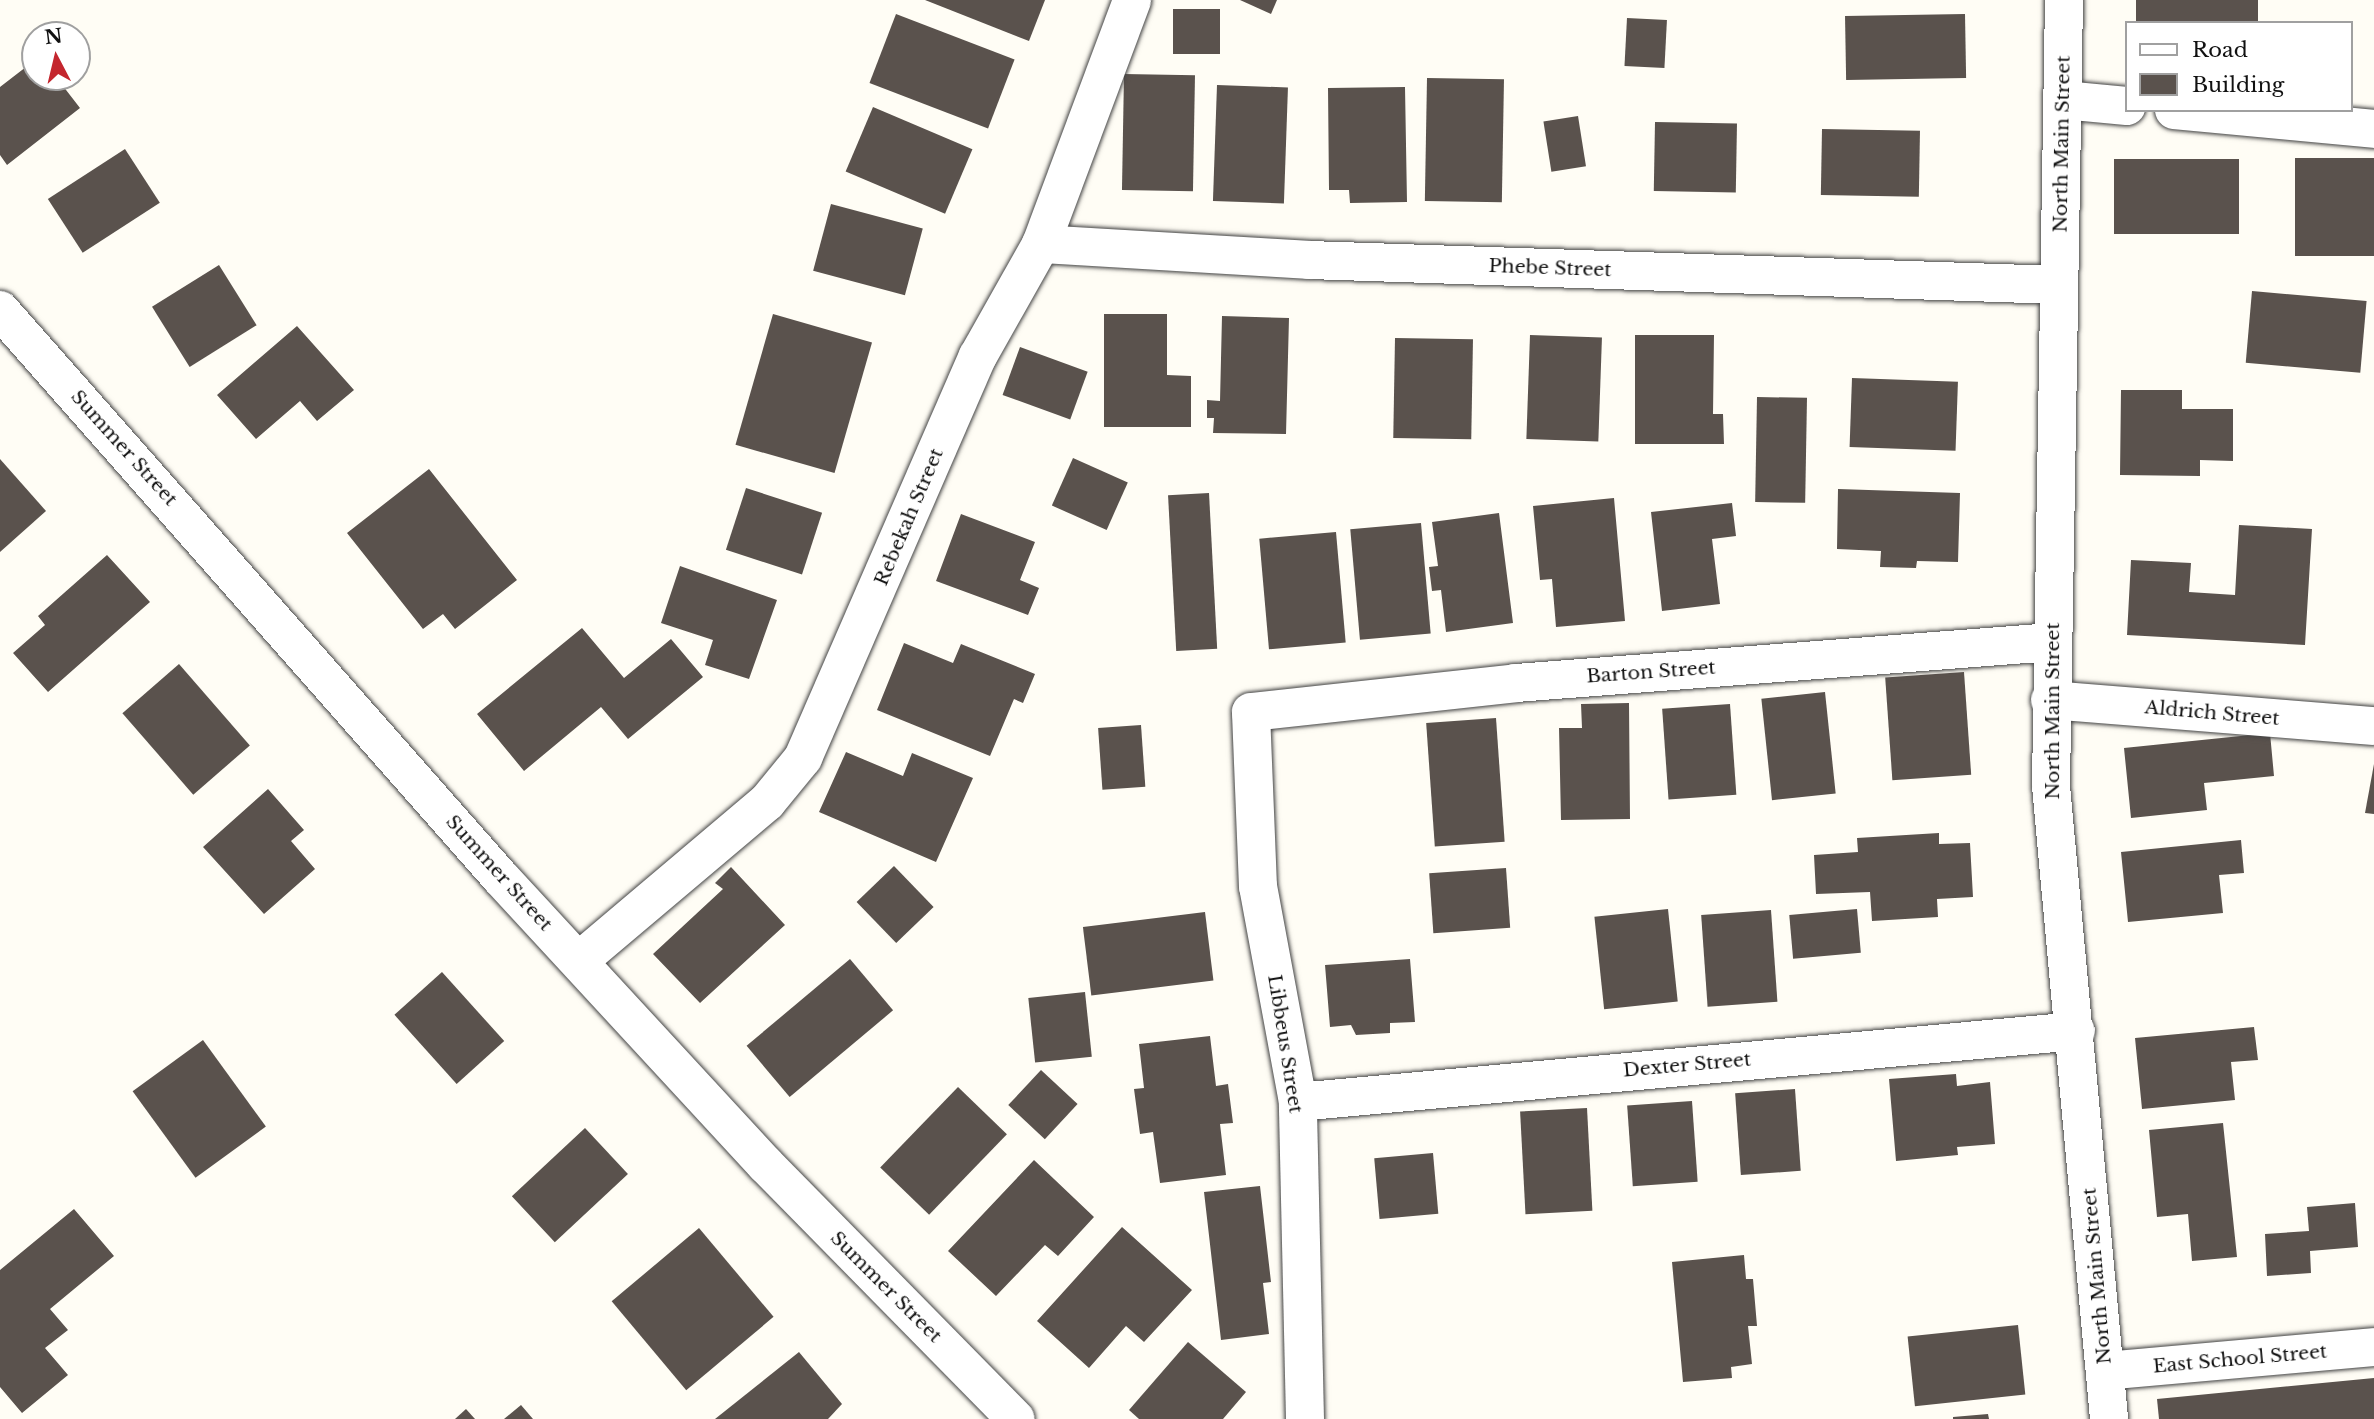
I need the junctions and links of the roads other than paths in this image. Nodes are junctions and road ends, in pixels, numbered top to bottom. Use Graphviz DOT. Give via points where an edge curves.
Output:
graph roads {
  1 [pos="1132,0"];
  2 [pos="2064,0"];
  3 [pos="2063,100"];
  4 [pos="2126,106"];
  5 [pos="2195,112"];
  6 [pos="2374,129"];
  7 [pos="1041,244"];
  8 [pos="2059,285"];
  9 [pos="0,310"];
  10 [pos="2052,642"];
  11 [pos="2050,700"];
  12 [pos="1251,712"];
  13 [pos="2374,726"];
  14 [pos="580,960"];
  15 [pos="2077,1031"];
  16 [pos="1298,1102"];
  17 [pos="2374,1346"];
  18 [pos="2105,1371"];
  19 [pos="1016,1419"];
  20 [pos="1305,1419"];
  21 [pos="2109,1419"];
  1 -- 7 [label="street, Rebekah Street"];
  2 -- 3 [label="street, North Main Street"];
  3 -- 4 [label="street"];
  3 -- 8 [label="street, North Main Street"];
  5 -- 6 [label="street"];
  7 -- 8 [label="street, Phebe Street" via="1309,260"];
  7 -- 14 [label="street, Rebekah Street" via="978,356 803,758 767,802"];
  8 -- 10 [label="street, North Main Street"];
  9 -- 14 [label="street, Summer Street" via="501,878"];
  10 -- 11 [label="street, North Main Street"];
  10 -- 12 [label="street, Barton Street" via="1516,683"];
  11 -- 13 [label="street, Aldrich Street"];
  11 -- 15 [label="street, North Main Street" via="2052,799"];
  12 -- 16 [label="street, Libbeus Street" via="1258,887"];
  14 -- 19 [label="street, Summer Street" via="766,1165"];
  15 -- 16 [label="street, Dexter Street"];
  15 -- 18 [label="street, North Main Street"];
  16 -- 20 [label="street, Libbeus Street"];
  17 -- 18 [label="street, East School Street"];
  18 -- 21 [label="street, North Main Street"];
}
